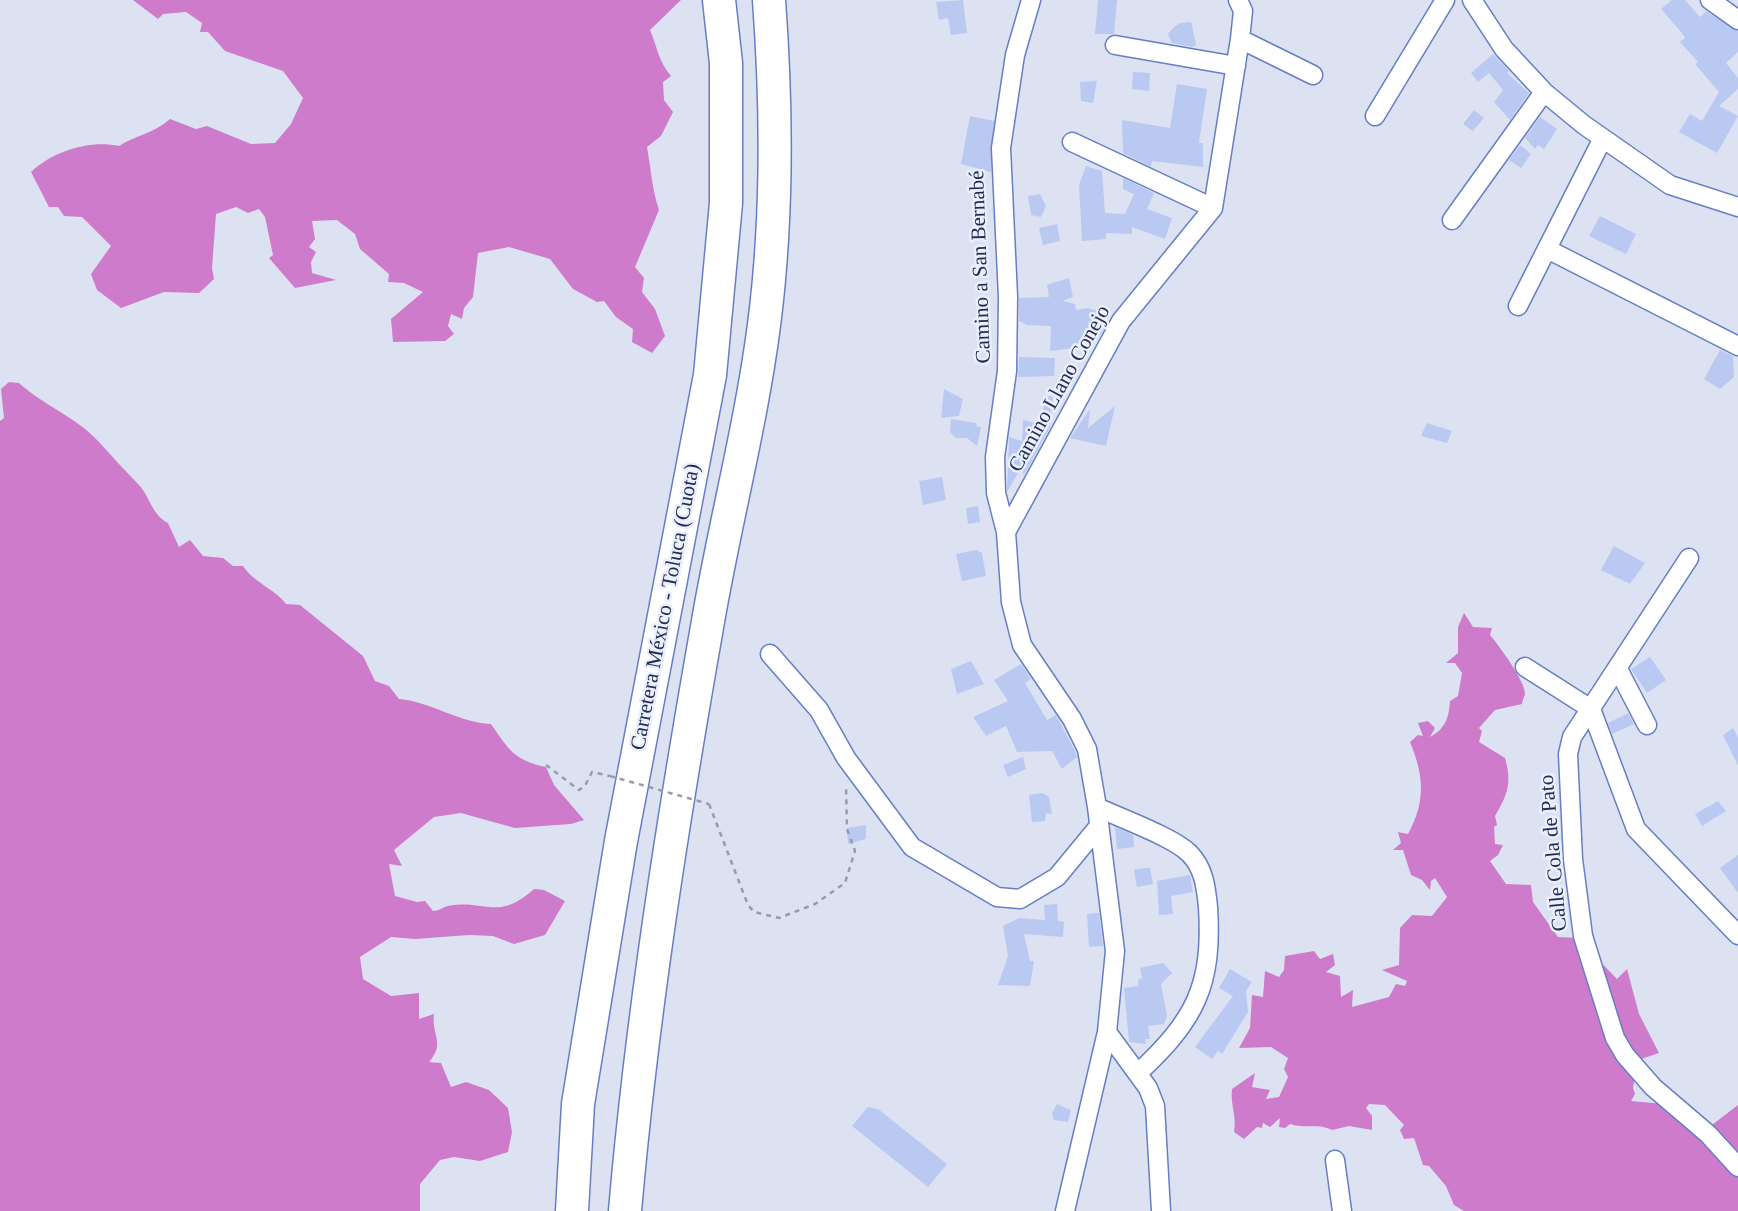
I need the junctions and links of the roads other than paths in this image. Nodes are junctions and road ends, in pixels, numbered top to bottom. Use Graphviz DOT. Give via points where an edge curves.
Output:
graph roads {
  1 [pos="719,0"];
  2 [pos="769,0"];
  3 [pos="1031,0"];
  4 [pos="1238,0"];
  5 [pos="1444,0"];
  6 [pos="1472,0"];
  7 [pos="1710,0"];
  8 [pos="1738,20"];
  9 [pos="1240,39"];
  10 [pos="1115,45"];
  11 [pos="1236,66"];
  12 [pos="1313,75"];
  13 [pos="1544,92"];
  14 [pos="1375,116"];
  15 [pos="1603,138"];
  16 [pos="1072,142"];
  17 [pos="1738,207"];
  18 [pos="1213,208"];
  19 [pos="1452,220"];
  20 [pos="1547,249"];
  21 [pos="1518,306"];
  22 [pos="1738,346"];
  23 [pos="1006,533"];
  24 [pos="1689,558"];
  25 [pos="770,654"];
  26 [pos="1525,667"];
  27 [pos="1618,669"];
  28 [pos="1591,709"];
  29 [pos="1647,725"];
  30 [pos="1097,807"];
  31 [pos="1099,826"];
  32 [pos="1738,935"];
  33 [pos="1107,1032"];
  34 [pos="1138,1073"];
  35 [pos="1335,1160"];
  36 [pos="1738,1167"];
  37 [pos="572,1211"];
  38 [pos="625,1211"];
  39 [pos="1065,1211"];
  40 [pos="1161,1211"];
  41 [pos="1342,1211"];
  1 -- 37 [label="highway, Carretera México - Toluca (Cuota)" via="726,63 726,203 710,375 619,854 578,1104"];
  2 -- 38 [label="highway, Carretera México - Toluca (Cuota)" via="776,209 764,327 707,627 640,1053"];
  3 -- 23 [label="street, Camino a San Bernabé" via="1015,55 1001,148 1007,346 995,457 996,493"];
  4 -- 9 [label="street, Camino Llano Conejo" via="1243,11"];
  5 -- 14 [label="street"];
  6 -- 13 [label="street" via="1504,49"];
  7 -- 8 [label="street"];
  9 -- 11 [label="street, Camino Llano Conejo"];
  9 -- 12 [label="street"];
  10 -- 11 [label="street"];
  11 -- 18 [label="street, Camino Llano Conejo"];
  13 -- 15 [label="street"];
  13 -- 19 [label="street"];
  15 -- 17 [label="street" via="1670,185"];
  15 -- 20 [label="street"];
  16 -- 18 [label="street"];
  18 -- 23 [label="street, Camino Llano Conejo" via="1121,321"];
  20 -- 21 [label="street"];
  20 -- 22 [label="street"];
  23 -- 30 [label="street, Camino a San Bernabé" via="1011,602 1022,645 1087,749"];
  24 -- 27 [label="street, Calle Cola de Pato"];
  25 -- 31 [label="street" via="819,710 846,758 912,847 997,897 1020,899 1057,877"];
  26 -- 28 [label="street"];
  27 -- 28 [label="street, Calle Cola de Pato"];
  27 -- 29 [label="street"];
  28 -- 32 [label="street" via="1636,829"];
  28 -- 36 [label="street, Calle Cola de Pato" via="1572,737 1568,754 1573,859 1583,936 1609,1020 1625,1055 1653,1087"];
  30 -- 31 [label="street, Camino a San Bernabé"];
  30 -- 34 [label="street" via="1181,847 1203,873 1209,953 1195,1006 1170,1043"];
  31 -- 33 [label="street, Camino a San Bernabé" via="1115,951"];
  33 -- 34 [label="street"];
  33 -- 39 [label="street, Camino a San Bernabé"];
  34 -- 40 [label="street" via="1155,1106"];
  35 -- 41 [label="street"];
}
